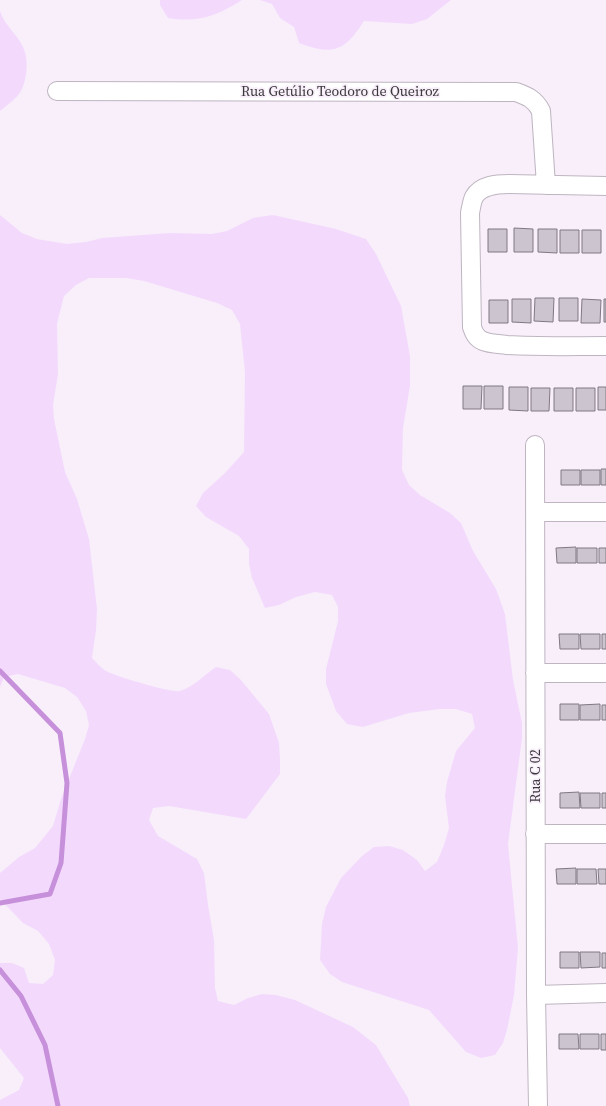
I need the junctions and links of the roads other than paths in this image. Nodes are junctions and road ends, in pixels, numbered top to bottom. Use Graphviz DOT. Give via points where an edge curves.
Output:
graph roads {
  1 [pos="57,91"];
  2 [pos="546,184"];
  3 [pos="606,186"];
  4 [pos="606,346"];
  5 [pos="535,445"];
  6 [pos="535,512"];
  7 [pos="606,512"];
  8 [pos="535,673"];
  9 [pos="606,673"];
  10 [pos="536,834"];
  11 [pos="606,834"];
  12 [pos="606,993"];
  13 [pos="536,995"];
  14 [pos="538,1106"];
  1 -- 2 [label="street, Rua Getúlio Teodoro de Queiroz" via="516,92 529,96 541,111"];
  2 -- 3 [label="street"];
  2 -- 4 [label="street" via="495,185 485,187 474,197 470,213 474,334 483,341 496,344"];
  5 -- 6 [label="street, Rua C 02"];
  6 -- 7 [label="street"];
  6 -- 8 [label="street, Rua C 02"];
  8 -- 9 [label="street"];
  8 -- 10 [label="street, Rua C 02"];
  10 -- 11 [label="street"];
  10 -- 13 [label="street, Rua C 02"];
  12 -- 13 [label="street"];
  13 -- 14 [label="street, Rua C 02"];
}
